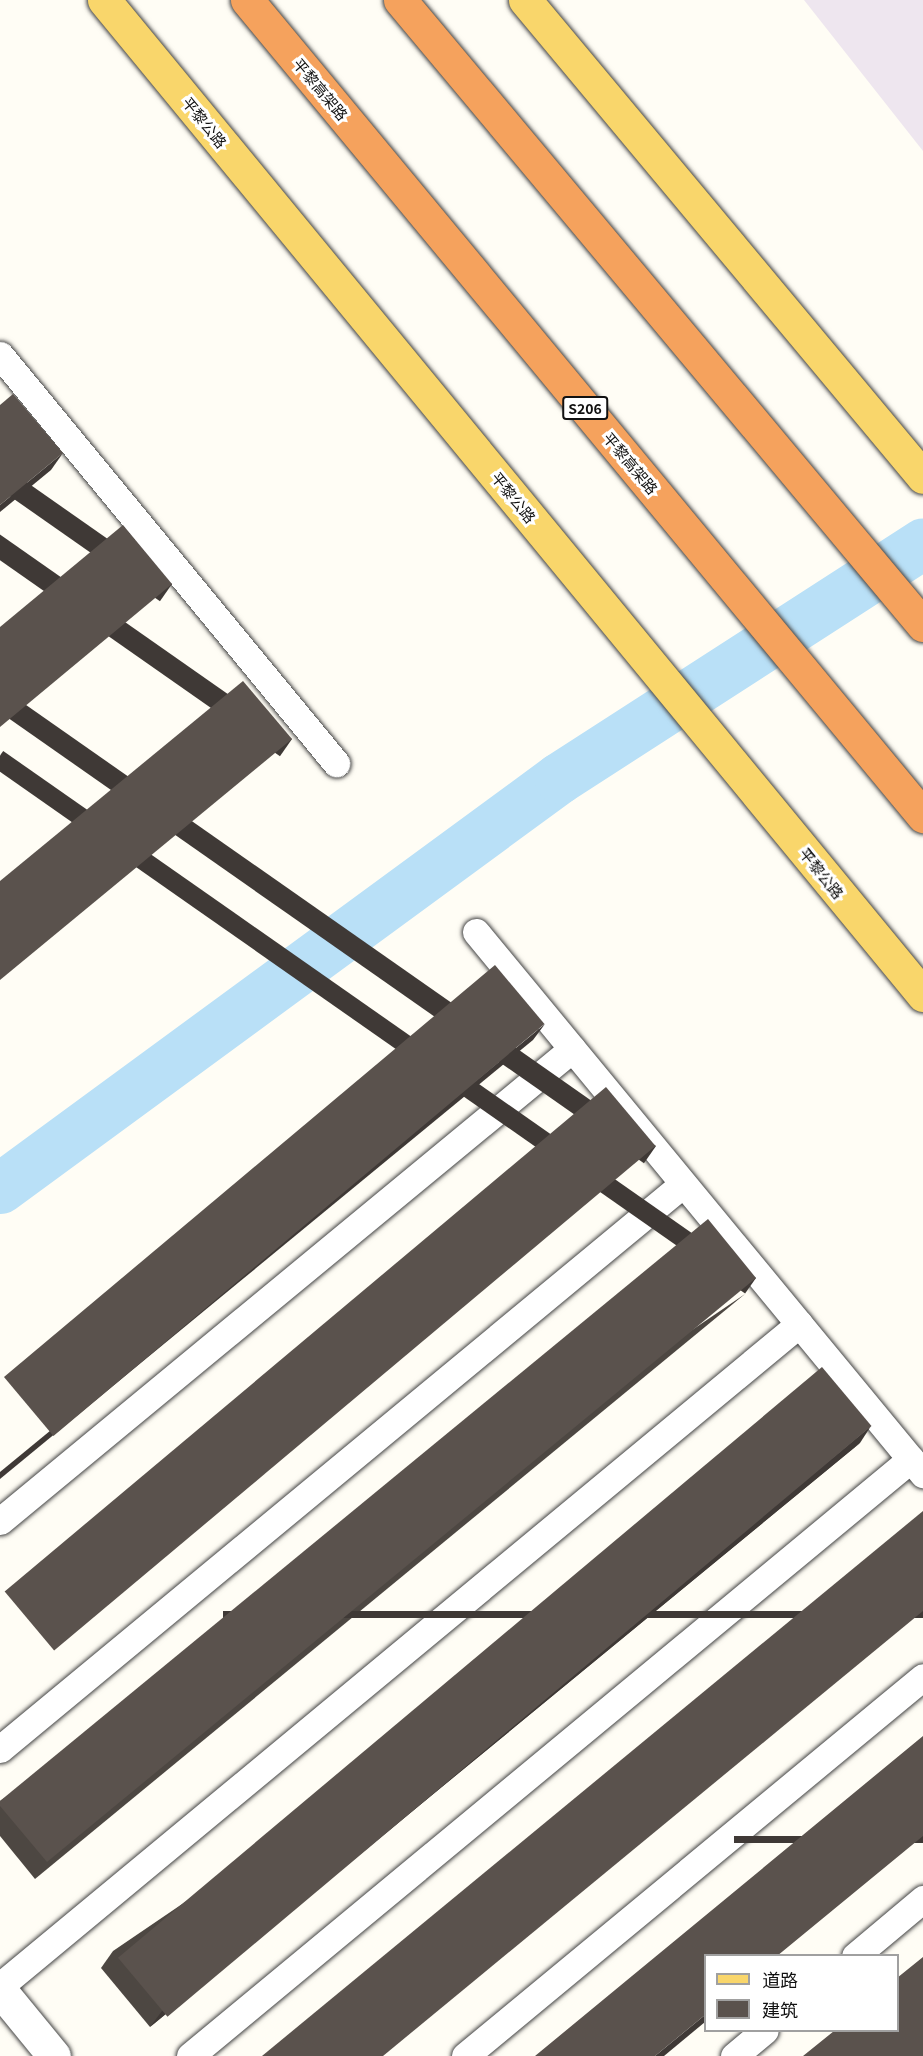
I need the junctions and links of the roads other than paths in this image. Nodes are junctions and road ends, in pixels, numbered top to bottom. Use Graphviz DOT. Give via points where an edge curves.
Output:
graph roads {
  1 [pos="104,0"];
  2 [pos="247,0"];
  3 [pos="400,0"];
  4 [pos="525,0"];
  5 [pos="0,355"];
  6 [pos="922,476"];
  7 [pos="923,625"];
  8 [pos="336,763"];
  9 [pos="923,816"];
  10 [pos="476,932"];
  11 [pos="923,995"];
  12 [pos="572,1049"];
  13 [pos="683,1184"];
  14 [pos="799,1324"];
  15 [pos="917,1467"];
  16 [pos="0,1521"];
  17 [pos="923,1677"];
  18 [pos="0,1749"];
  19 [pos="923,1899"];
  20 [pos="857,1954"];
  21 [pos="0,1988"];
  22 [pos="764,2032"];
  23 [pos="54,2056"];
  24 [pos="190,2056"];
  25 [pos="465,2056"];
  26 [pos="734,2056"];
  1 -- 11 [label="main road, 平黎公路"];
  2 -- 9 [label="highway, 平黎高架路 / S206"];
  3 -- 7 [label="highway"];
  4 -- 6 [label="main road"];
  5 -- 8 [label="lane"];
  10 -- 12 [label="lane"];
  12 -- 13 [label="lane"];
  12 -- 16 [label="lane"];
  13 -- 14 [label="lane"];
  13 -- 18 [label="lane"];
  14 -- 15 [label="lane"];
  14 -- 21 [label="lane"];
  15 -- 24 [label="lane"];
  17 -- 25 [label="lane"];
  19 -- 20 [label="lane"];
  21 -- 23 [label="street"];
  22 -- 26 [label="lane"];
}
